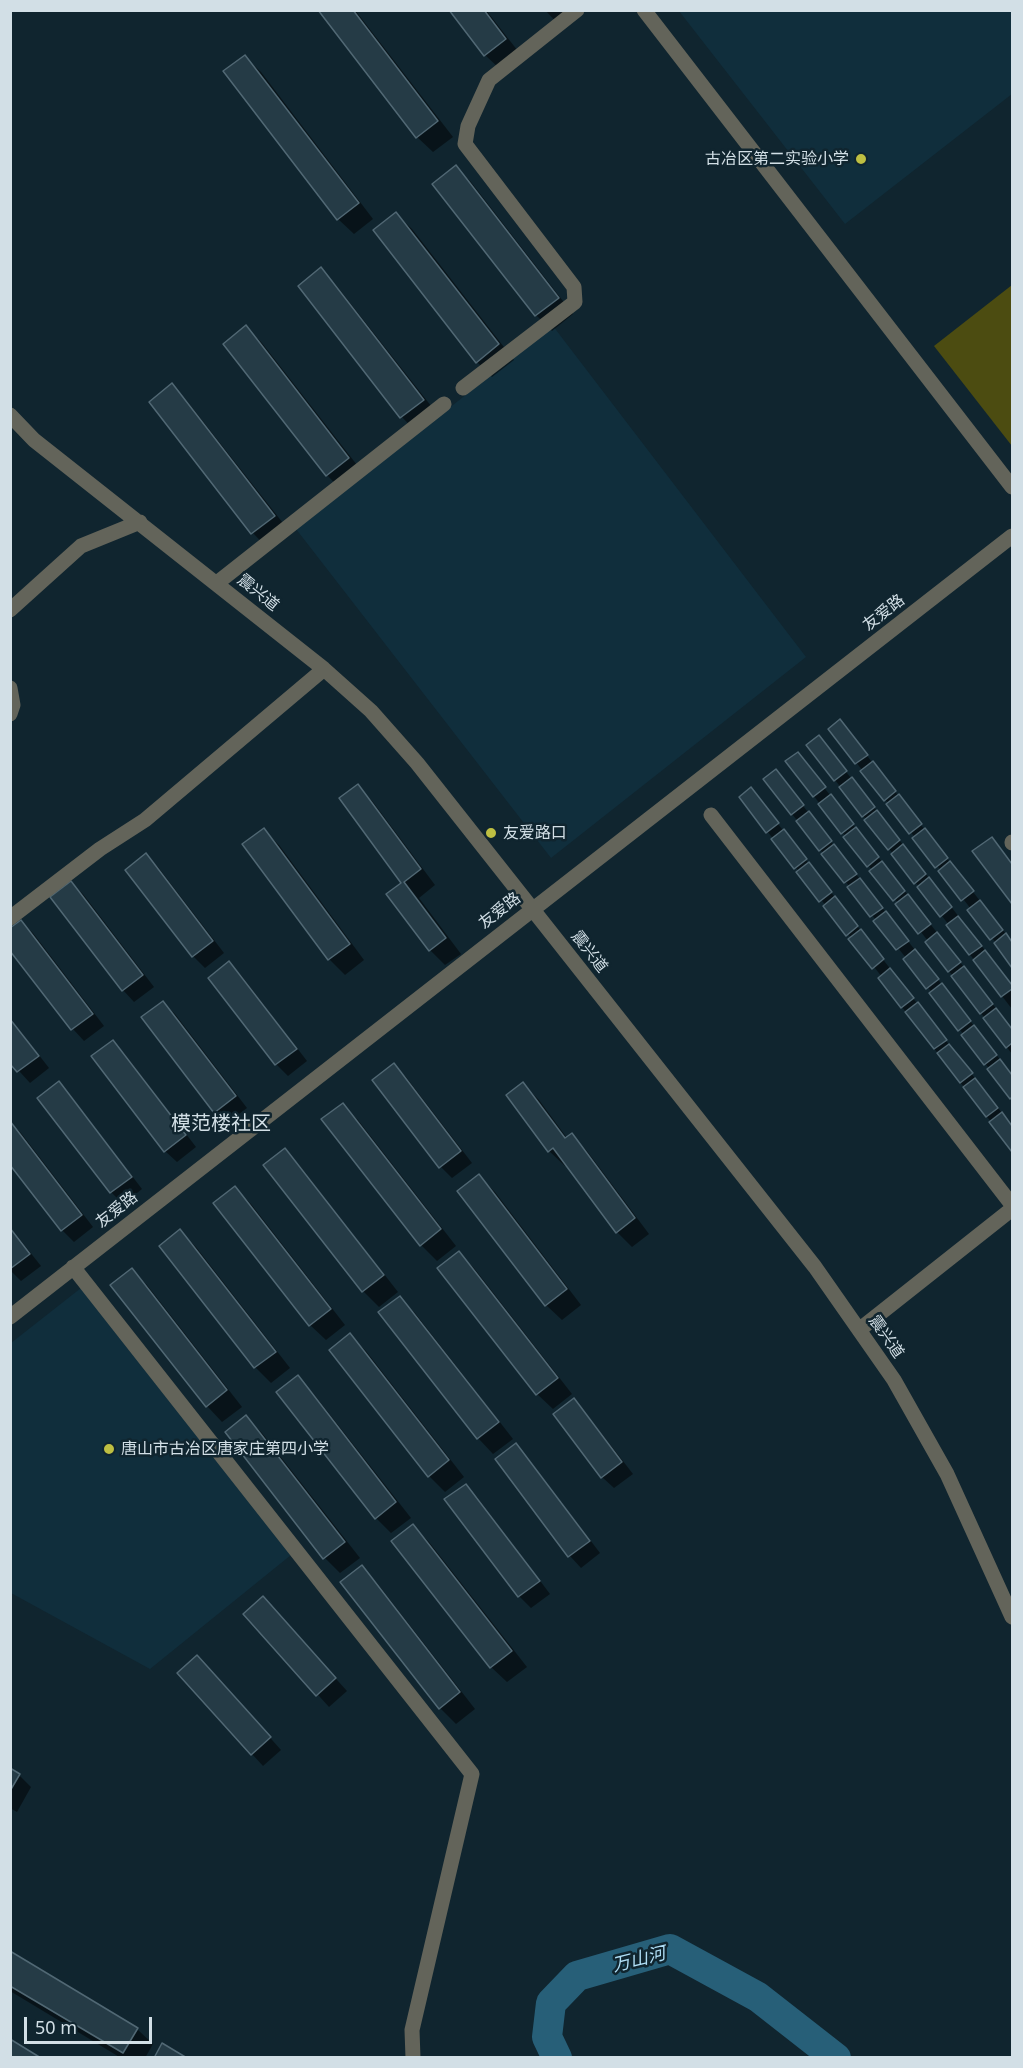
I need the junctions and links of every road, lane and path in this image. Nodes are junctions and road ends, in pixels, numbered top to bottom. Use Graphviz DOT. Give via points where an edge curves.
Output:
graph roads {
  1 [pos="577,10"];
  2 [pos="644,10"];
  3 [pos="463,388"];
  4 [pos="444,404"];
  5 [pos="10,415"];
  6 [pos="1012,487"];
  7 [pos="140,522"];
  8 [pos="1012,536"];
  9 [pos="217,583"];
  10 [pos="10,610"];
  11 [pos="324,669"];
  12 [pos="10,688"];
  13 [pos="10,714"];
  14 [pos="711,815"];
  15 [pos="532,909"];
  16 [pos="10,918"];
  17 [pos="1012,1205"];
  18 [pos="1012,1209"];
  19 [pos="73,1267"];
  20 [pos="10,1317"];
  21 [pos="859,1330"];
  22 [pos="1012,1617"];
  23 [pos="413,2058"];
  1 -- 3 [label="street" via="489,80 468,126 465,144 574,287 575,302"];
  2 -- 6 [label="street"];
  4 -- 9 [label="street"];
  5 -- 7 [label="street, 震兴道" via="34,440"];
  7 -- 9 [label="street, 震兴道"];
  7 -- 10 [label="street" via="81,546"];
  8 -- 15 [label="street, 友爱路"];
  9 -- 11 [label="street, 震兴道"];
  11 -- 15 [label="street, 震兴道" via="371,711 417,763"];
  11 -- 16 [label="street" via="145,820"];
  12 -- 13 [label="street"];
  14 -- 17 [label="street"];
  15 -- 19 [label="street, 友爱路"];
  15 -- 21 [label="street, 震兴道" via="815,1267"];
  18 -- 21 [label="street"];
  19 -- 20 [label="street, 友爱路"];
  19 -- 23 [label="street" via="472,1774 412,2030"];
  21 -- 22 [label="street, 震兴道" via="894,1380 947,1474"];
}
